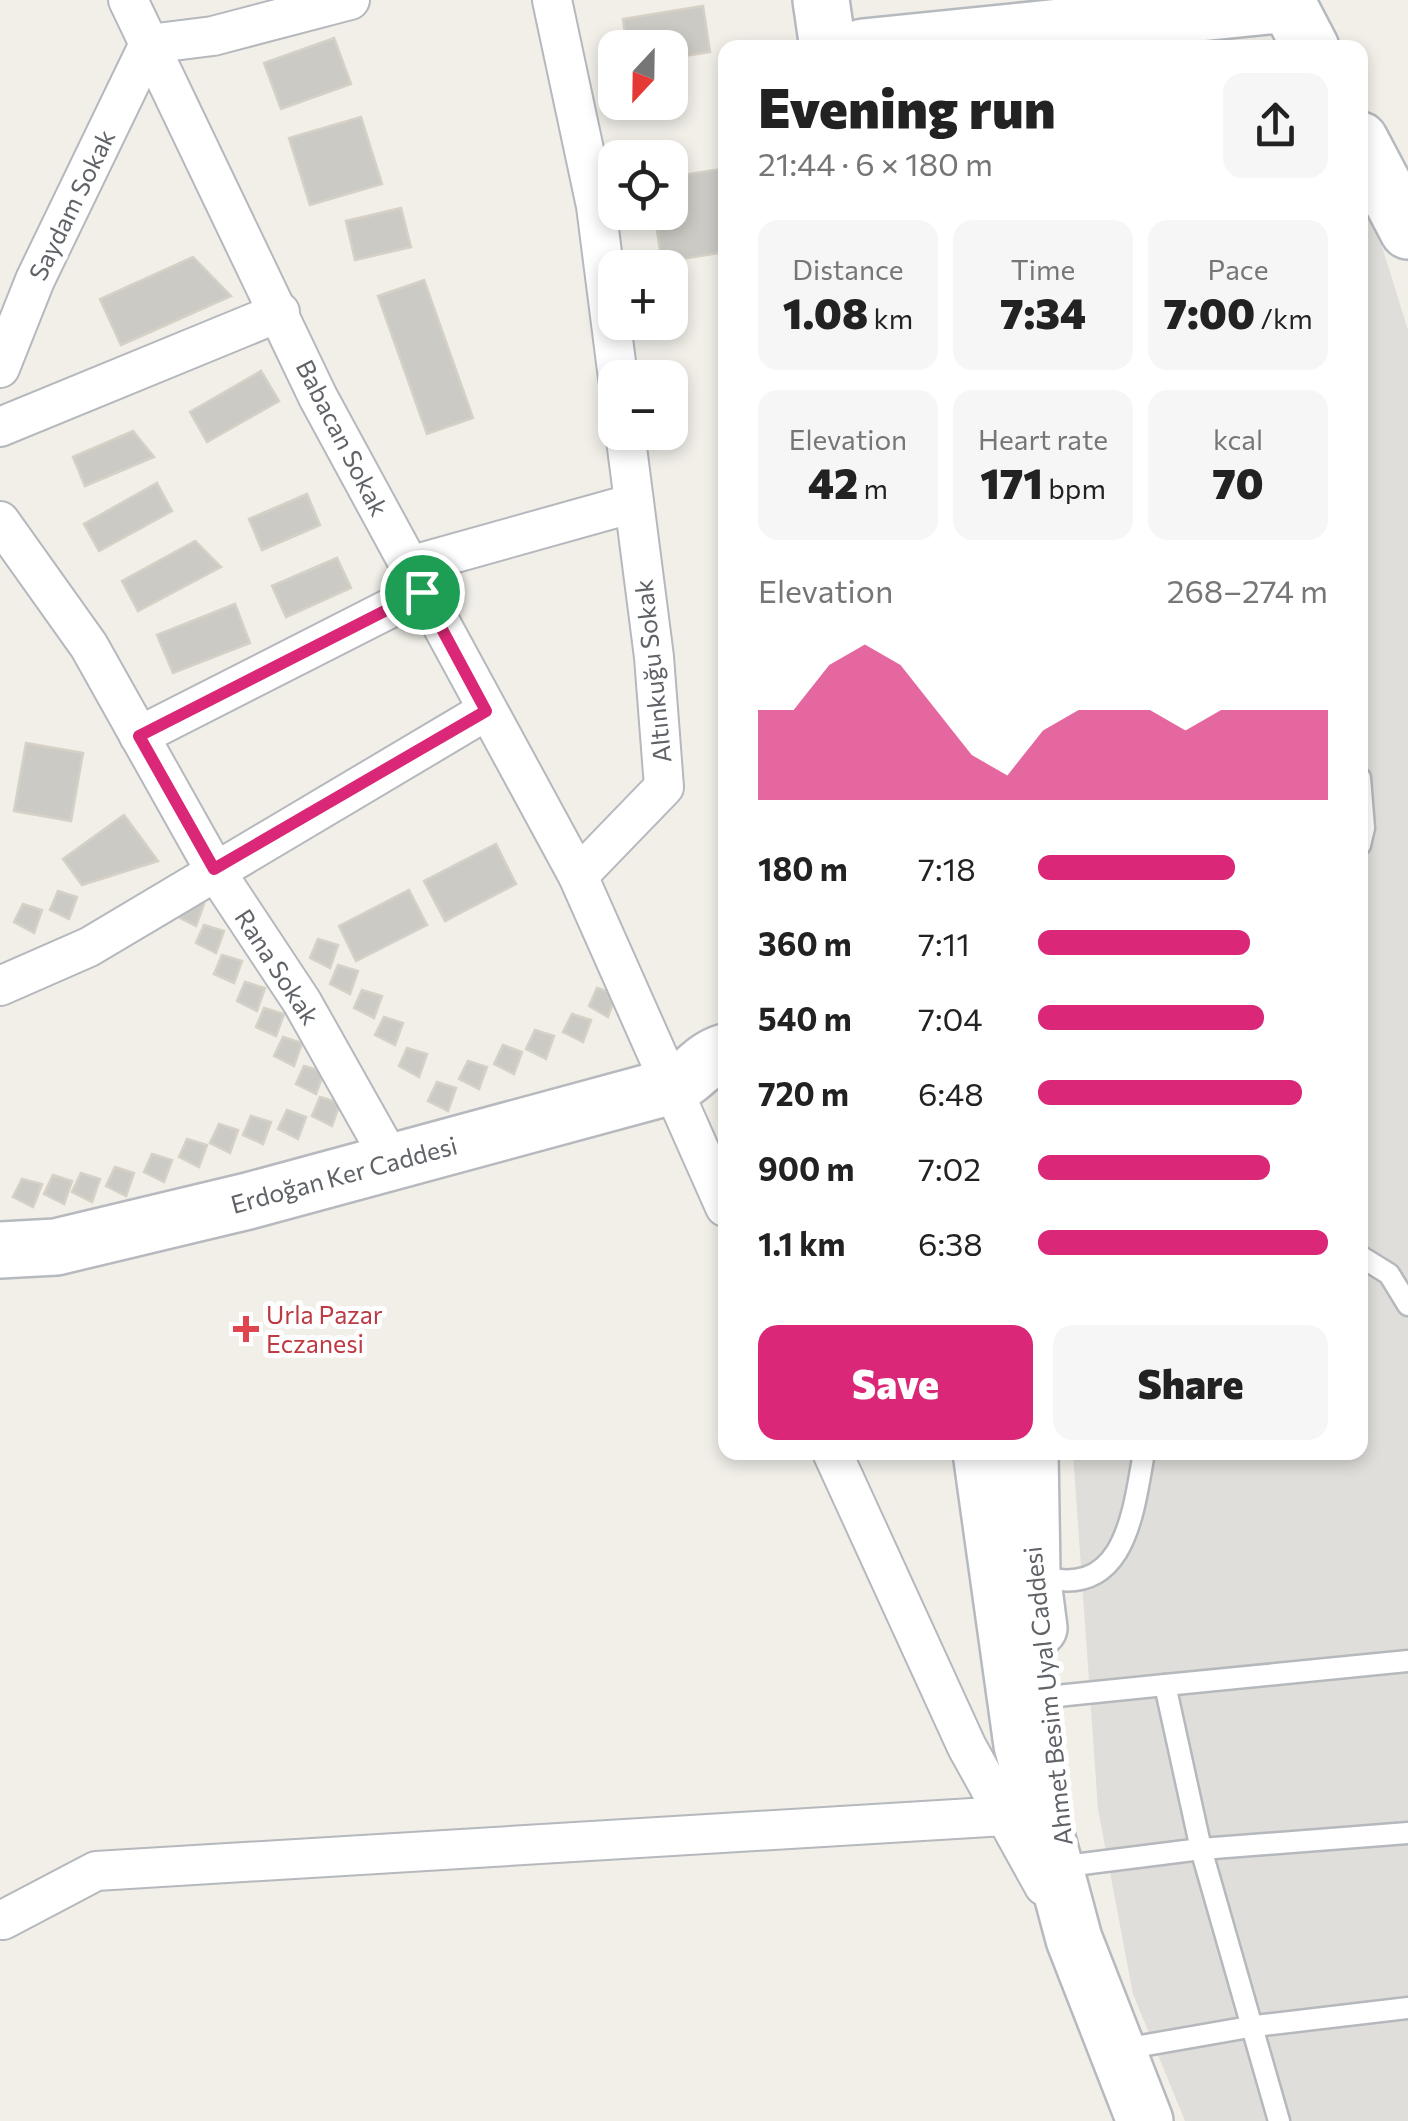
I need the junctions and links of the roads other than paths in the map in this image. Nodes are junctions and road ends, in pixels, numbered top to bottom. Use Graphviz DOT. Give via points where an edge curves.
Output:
graph roads {
  1 [pos="128,0"];
  2 [pos="350,0"];
  3 [pos="552,0"];
  4 [pos="821,0"];
  5 [pos="857,0"];
  6 [pos="1202,6"];
  7 [pos="992,27"];
  8 [pos="827,40"];
  9 [pos="862,40"];
  10 [pos="908,40"];
  11 [pos="1307,40"];
  12 [pos="149,44"];
  13 [pos="1368,155"];
  14 [pos="1408,231"];
  15 [pos="280,312"];
  16 [pos="616,360"];
  17 [pos="0,368"];
  18 [pos="0,427"];
  19 [pos="628,450"];
  20 [pos="634,503"];
  21 [pos="0,521"];
  22 [pos="415,579"];
  23 [pos="486,711"];
  24 [pos="139,736"];
  25 [pos="214,869"];
  26 [pos="578,876"];
  27 [pos="0,986"];
  28 [pos="702,1077"];
  29 [pos="392,1162"];
  30 [pos="718,1168"];
  31 [pos="0,1250"];
  32 [pos="1368,1261"];
  33 [pos="1408,1305"];
  34 [pos="836,1460"];
  35 [pos="981,1460"];
  36 [pos="1030,1460"];
  37 [pos="1143,1460"];
  38 [pos="1032,1574"];
  39 [pos="1408,1660"];
  40 [pos="1166,1684"];
  41 [pos="1046,1698"];
  42 [pos="1005,1816"];
  43 [pos="1408,1833"];
  44 [pos="1201,1849"];
  45 [pos="1066,1866"];
  46 [pos="3,1920"];
  47 [pos="1074,1940"];
  48 [pos="1408,2008"];
  49 [pos="1255,2026"];
  50 [pos="1117,2050"];
  51 [pos="1145,2121"];
  52 [pos="1279,2121"];
  1 -- 12 [label="street, Babacan Sokak"];
  2 -- 12 [label="street" via="213,36"];
  3 -- 16 [label="street" via="596,206"];
  4 -- 8 [label="main road"];
  5 -- 9 [label="main road"];
  6 -- 7 [label="main road"];
  6 -- 11 [label="main road" via="1288,4"];
  7 -- 10 [label="main road"];
  12 -- 15 [label="street, Babacan Sokak"];
  12 -- 17 [label="street, Saydam Sokak"];
  13 -- 14 [label="main road"];
  15 -- 18 [label="street"];
  15 -- 22 [label="street, Babacan Sokak"];
  19 -- 20 [label="street, Altınkuğu Sokak"];
  20 -- 22 [label="street"];
  20 -- 26 [label="street, Altınkuğu Sokak" via="664,787"];
  21 -- 24 [label="street, Rana Sokak" via="89,646"];
  22 -- 23 [label="street, Babacan Sokak"];
  22 -- 24 [label="street"];
  23 -- 25 [label="street"];
  23 -- 26 [label="street, Babacan Sokak"];
  24 -- 25 [label="street, Rana Sokak"];
  25 -- 27 [label="street" via="89,946"];
  25 -- 29 [label="street, Rana Sokak" via="302,1002"];
  26 -- 28 [label="street, Babacan Sokak"];
  28 -- 29 [label="main road, Erdoğan Ker Caddesi"];
  28 -- 30 [label="street, Babacan Sokak"];
  29 -- 31 [label="main road, Erdoğan Ker Caddesi" via="56,1247"];
  32 -- 33 [label="lane" via="1389,1274"];
  34 -- 42 [label="street" via="966,1747"];
  35 -- 47 [label="main road, Ahmet Besim Uyal Caddesi" via="1022,1745"];
  36 -- 38 [label="main road, Ahmet Besim Uyal Caddesi"];
  37 -- 38 [label="lane" via="1130,1533 1104,1569 1062,1583"];
  38 -- 41 [label="main road, Ahmet Besim Uyal Caddesi"];
  39 -- 40 [label="lane"];
  40 -- 41 [label="lane"];
  40 -- 44 [label="lane"];
  41 -- 45 [label="main road, Ahmet Besim Uyal Caddesi"];
  42 -- 46 [label="street" via="96,1871"];
  42 -- 47 [label="street"];
  43 -- 44 [label="lane"];
  44 -- 45 [label="lane"];
  44 -- 49 [label="lane"];
  45 -- 47 [label="main road, Ahmet Besim Uyal Caddesi"];
  47 -- 50 [label="main road, Ahmet Besim Uyal Caddesi"];
  48 -- 49 [label="lane"];
  49 -- 50 [label="lane"];
  49 -- 52 [label="lane"];
  50 -- 51 [label="main road, Ahmet Besim Uyal Caddesi"];
}
